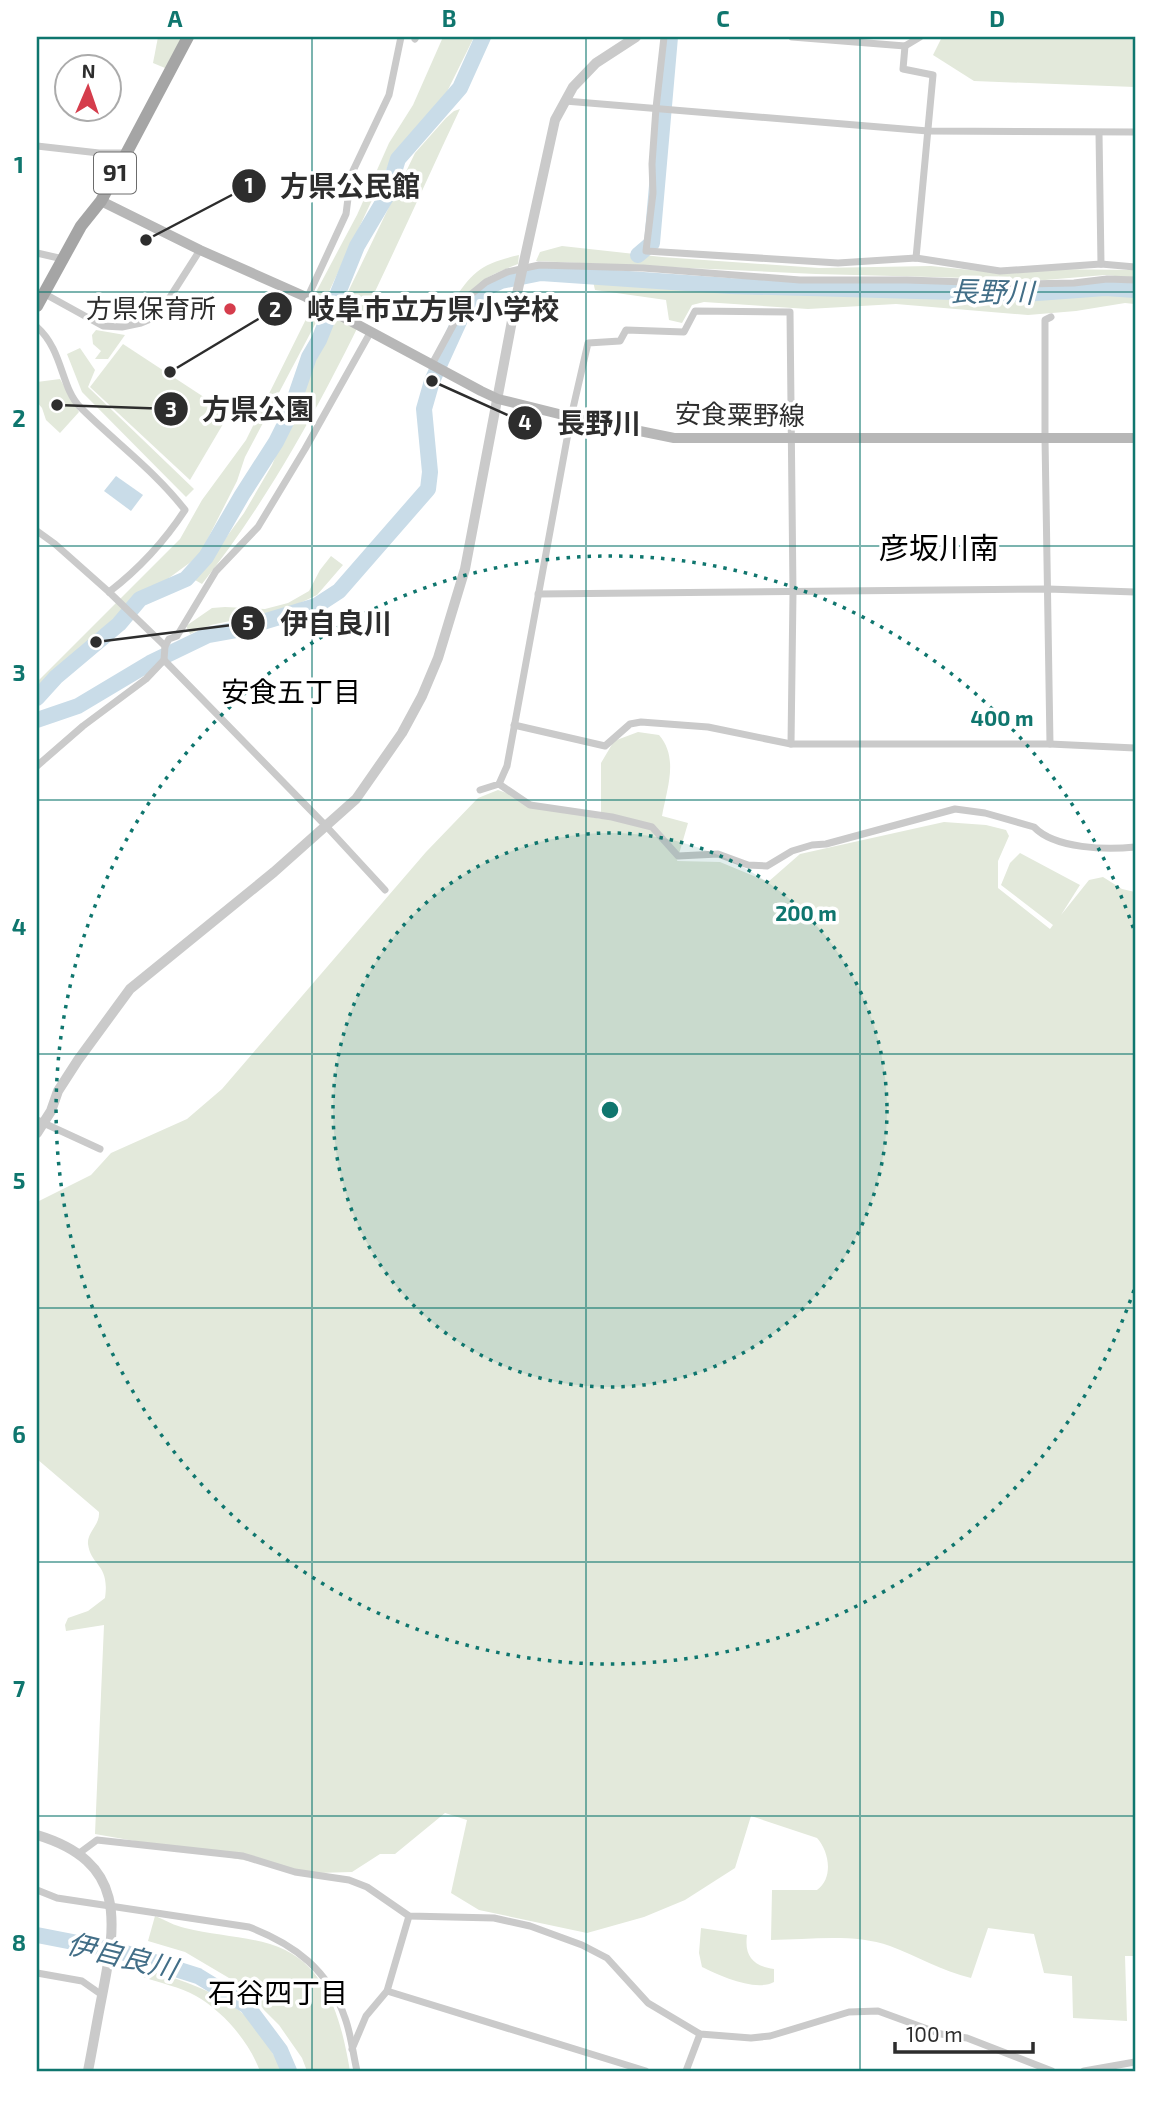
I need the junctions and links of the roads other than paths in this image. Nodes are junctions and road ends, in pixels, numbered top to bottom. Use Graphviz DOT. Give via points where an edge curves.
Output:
graph roads {
  1 [pos="188,37"];
  2 [pos="401,37"];
  3 [pos="636,37"];
  4 [pos="664,37"];
  5 [pos="792,37"];
  6 [pos="920,37"];
  7 [pos="905,46"];
  8 [pos="565,100"];
  9 [pos="661,108"];
  10 [pos="928,131"];
  11 [pos="1135,132"];
  12 [pos="1099,133"];
  13 [pos="37,146"];
  14 [pos="125,153"];
  15 [pos="101,201"];
  16 [pos="200,250"];
  17 [pos="37,253"];
  18 [pos="916,258"];
  19 [pos="64,259"];
  20 [pos="1101,264"];
  21 [pos="1135,267"];
  22 [pos="523,269"];
  23 [pos="1135,280"];
  24 [pos="45,294"];
  25 [pos="308,295"];
  26 [pos="37,306"];
  27 [pos="1051,317"];
  28 [pos="37,327"];
  29 [pos="367,331"];
  30 [pos="432,366"];
  31 [pos="498,399"];
  32 [pos="571,417"];
  33 [pos="1045,438"];
  34 [pos="1135,438"];
  35 [pos="791,440"];
  36 [pos="37,531"];
  37 [pos="1048,589"];
  38 [pos="1135,592"];
  39 [pos="793,593"];
  40 [pos="111,594"];
  41 [pos="538,594"];
  42 [pos="165,646"];
  43 [pos="164,660"];
  44 [pos="514,725"];
  45 [pos="791,744"];
  46 [pos="1050,744"];
  47 [pos="1135,748"];
  48 [pos="37,766"];
  49 [pos="499,784"];
  50 [pos="480,790"];
  51 [pos="326,826"];
  52 [pos="1135,847"];
  53 [pos="385,890"];
  54 [pos="38,1125"];
  55 [pos="100,1149"];
  56 [pos="37,1835"];
  57 [pos="79,1854"];
  58 [pos="37,1890"];
  59 [pos="111,1906"];
  60 [pos="409,1916"];
  61 [pos="37,1973"];
  62 [pos="103,1991"];
  63 [pos="387,1991"];
  64 [pos="700,2034"];
  65 [pos="352,2049"];
  66 [pos="1135,2062"];
  67 [pos="88,2071"];
  68 [pos="356,2071"];
  69 [pos="646,2071"];
  70 [pos="686,2071"];
  71 [pos="1052,2071"];
  72 [pos="1084,2071"];
  1 -- 14 [label="main road, 91"];
  2 -- 25 [label="street" via="389,95 351,175 346,214"];
  3 -- 8 [label="street" via="596,63"];
  4 -- 9 [label="street"];
  5 -- 7 [label="street"];
  6 -- 7 [label="street"];
  7 -- 10 [label="street" via="903,69 933,75"];
  8 -- 9 [label="street"];
  8 -- 22 [label="street" via="546,153"];
  9 -- 10 [label="street"];
  9 -- 18 [label="street" via="646,251 838,262"];
  10 -- 12 [label="street"];
  10 -- 18 [label="street"];
  11 -- 12 [label="street"];
  12 -- 20 [label="street"];
  13 -- 14 [label="street"];
  14 -- 15 [label="main road, 91"];
  15 -- 16 [label="main road, 安食粟野線"];
  15 -- 19 [label="main road, 91"];
  16 -- 24 [label="street" via="165,305 142,323 103,326"];
  16 -- 25 [label="main road, 安食粟野線"];
  17 -- 19 [label="street"];
  18 -- 20 [label="street" via="1000,271"];
  19 -- 24 [label="main road, 91"];
  20 -- 21 [label="street"];
  22 -- 23 [label="street" via="602,266 800,280 1025,284"];
  22 -- 30 [label="street" via="486,282 469,296"];
  22 -- 31 [label="street"];
  24 -- 26 [label="main road, 91"];
  25 -- 29 [label="main road, 安食粟野線"];
  27 -- 33 [label="street" via="1045,320"];
  28 -- 40 [label="street" via="53,347 78,406 168,488 185,510 169,534"];
  29 -- 30 [label="main road, 安食粟野線"];
  29 -- 42 [label="street" via="258,527 216,571 177,636"];
  30 -- 31 [label="main road, 安食粟野線"];
  31 -- 32 [label="main road, 安食粟野線"];
  31 -- 51 [label="street" via="465,569 438,658 402,733 356,799"];
  32 -- 35 [label="main road, 安食粟野線" via="674,438"];
  32 -- 35 [label="street" via="587,343 620,341 626,330 684,332 695,312 790,312"];
  32 -- 41 [label="street"];
  33 -- 34 [label="main road, 安食粟野線"];
  33 -- 35 [label="main road, 安食粟野線"];
  33 -- 37 [label="street"];
  35 -- 39 [label="street"];
  36 -- 40 [label="street"];
  37 -- 38 [label="street"];
  37 -- 39 [label="street"];
  37 -- 46 [label="street"];
  39 -- 41 [label="street"];
  39 -- 45 [label="street"];
  40 -- 42 [label="street"];
  41 -- 44 [label="street"];
  42 -- 43 [label="street"];
  43 -- 48 [label="street"];
  43 -- 51 [label="street"];
  44 -- 45 [label="street" via="605,746 630,724 641,722 708,727"];
  44 -- 49 [label="street"];
  45 -- 46 [label="street"];
  46 -- 47 [label="street"];
  49 -- 50 [label="street"];
  49 -- 52 [label="street" via="530,805 652,827 678,856 718,854 748,865 766,866 792,851 955,809 1034,827 1056,841 1108,850"];
  51 -- 53 [label="street"];
  51 -- 54 [label="street" via="130,989"];
  54 -- 55 [label="street"];
  56 -- 57 [label="street"];
  57 -- 59 [label="street" via="99,1874"];
  57 -- 60 [label="street" via="97,1840 243,1856 295,1872 349,1880"];
  58 -- 59 [label="street" via="57,1898"];
  59 -- 62 [label="street"];
  59 -- 65 [label="street" via="250,1927 278,1938 319,1971 335,1995"];
  60 -- 63 [label="street"];
  60 -- 64 [label="street" via="494,1918 582,1945 607,1958 648,2003"];
  61 -- 62 [label="street" via="82,1981"];
  62 -- 67 [label="street"];
  63 -- 65 [label="street" via="366,2016"];
  63 -- 69 [label="street"];
  64 -- 70 [label="street"];
  64 -- 71 [label="street" via="770,2036 849,2012 878,2011"];
  65 -- 68 [label="street"];
  66 -- 72 [label="street"];
}
